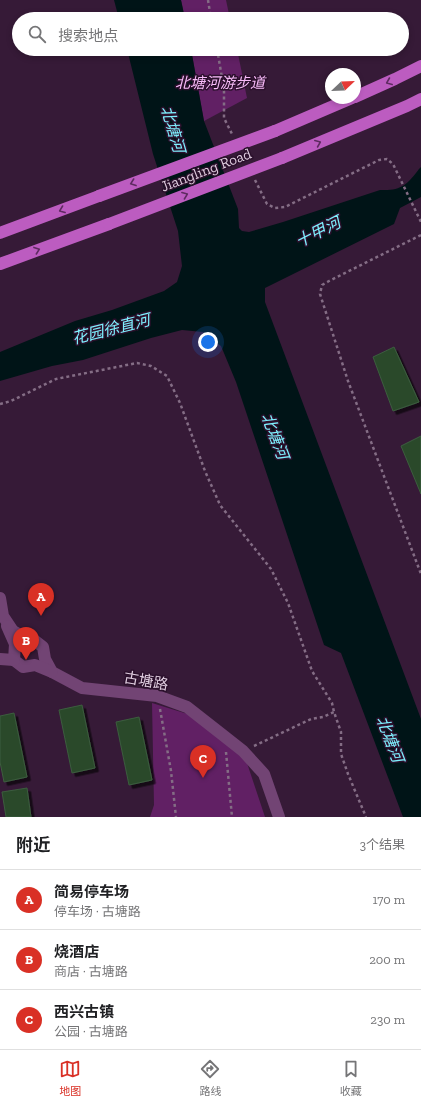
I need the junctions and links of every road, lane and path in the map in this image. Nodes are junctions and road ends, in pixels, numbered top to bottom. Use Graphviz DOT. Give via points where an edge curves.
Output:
graph roads {
  1 [pos="208,0"];
  2 [pos="211,12"];
  3 [pos="218,56"];
  4 [pos="421,66"];
  5 [pos="361,94"];
  6 [pos="421,98"];
  7 [pos="338,104"];
  8 [pos="234,138"];
  9 [pos="254,178"];
  10 [pos="421,222"];
  11 [pos="0,233"];
  12 [pos="421,235"];
  13 [pos="0,264"];
  14 [pos="0,404"];
  15 [pos="421,574"];
  16 [pos="0,598"];
  17 [pos="3,616"];
  18 [pos="0,660"];
  19 [pos="14,660"];
  20 [pos="52,672"];
  21 [pos="157,696"];
  22 [pos="334,712"];
  23 [pos="224,736"];
  24 [pos="243,751"];
  25 [pos="176,817"];
  26 [pos="232,817"];
  27 [pos="279,817"];
  28 [pos="366,817"];
  1 -- 2 [label="path"];
  3 -- 8 [label="path" via="224,89 224,118"];
  4 -- 5 [label="main road, one-way"];
  13 -- 6 [label="main road, Jiangling Road, one-way, bridge" via="282,158"];
  7 -- 11 [label="main road, Jiangling Road, one-way, bridge" via="275,131"];
  9 -- 10 [label="path" via="267,204 275,208 285,207 379,160 387,159 393,164"];
  12 -- 15 [label="path" via="329,280 322,285 320,294 348,381"];
  14 -- 22 [label="path" via="56,379 137,363 151,366 167,376 220,505 271,569 288,603 312,671 332,703"];
  16 -- 17 [label="street"];
  17 -- 19 [label="street" via="14,644"];
  17 -- 20 [label="street" via="13,631 34,640 42,647"];
  18 -- 19 [label="street, 古塘路"];
  19 -- 20 [label="street, 古塘路" via="23,667 35,665"];
  20 -- 21 [label="street, 古塘路" via="82,688"];
  21 -- 23 [label="street, 古塘路" via="187,707"];
  21 -- 25 [label="path" via="171,771"];
  22 -- 24 [label="path" via="311,719"];
  22 -- 28 [label="path" via="341,732 341,754"];
  23 -- 24 [label="street, 古塘路"];
  23 -- 26 [label="path"];
  24 -- 27 [label="street, 古塘路" via="264,774"];
}
